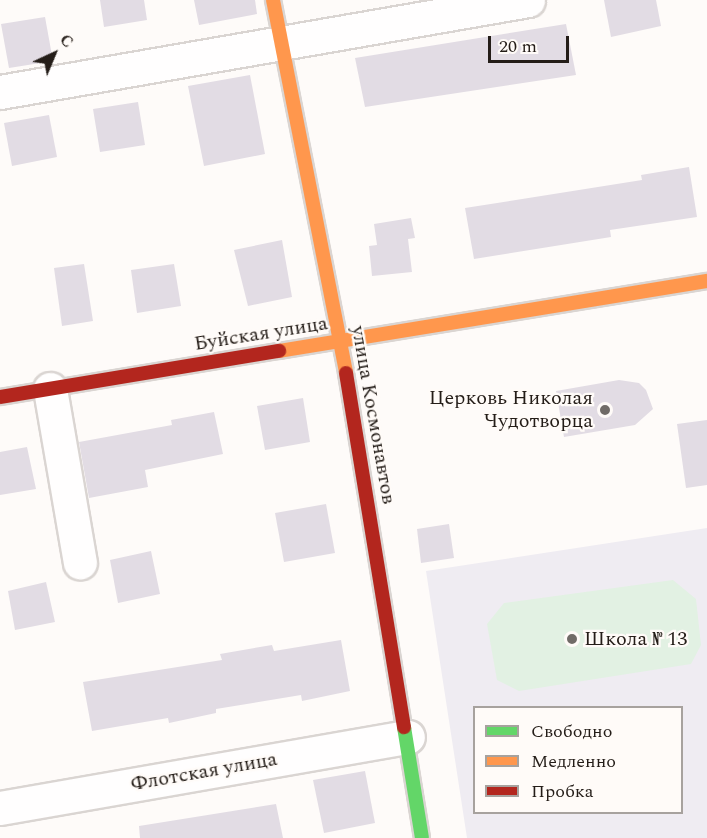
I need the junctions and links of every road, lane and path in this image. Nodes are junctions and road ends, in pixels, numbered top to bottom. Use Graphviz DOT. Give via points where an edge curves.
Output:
graph roads {
  1 [pos="273,0"];
  2 [pos="528,0"];
  3 [pos="282,46"];
  4 [pos="0,92"];
  5 [pos="707,281"];
  6 [pos="341,341"];
  7 [pos="50,389"];
  8 [pos="0,397"];
  9 [pos="81,562"];
  10 [pos="408,737"];
  11 [pos="0,808"];
  12 [pos="422,838"];
  1 -- 3 [label="street, улица Космонавтов"];
  2 -- 3 [label="street"];
  3 -- 4 [label="street"];
  3 -- 6 [label="street, улица Космонавтов"];
  5 -- 6 [label="street, Буйская улица"];
  6 -- 7 [label="street, Буйская улица"];
  6 -- 10 [label="street, улица Космонавтов"];
  7 -- 8 [label="street, Буйская улица"];
  7 -- 9 [label="street"];
  10 -- 11 [label="street, Флотская улица"];
  10 -- 12 [label="street, улица Космонавтов"];
}
